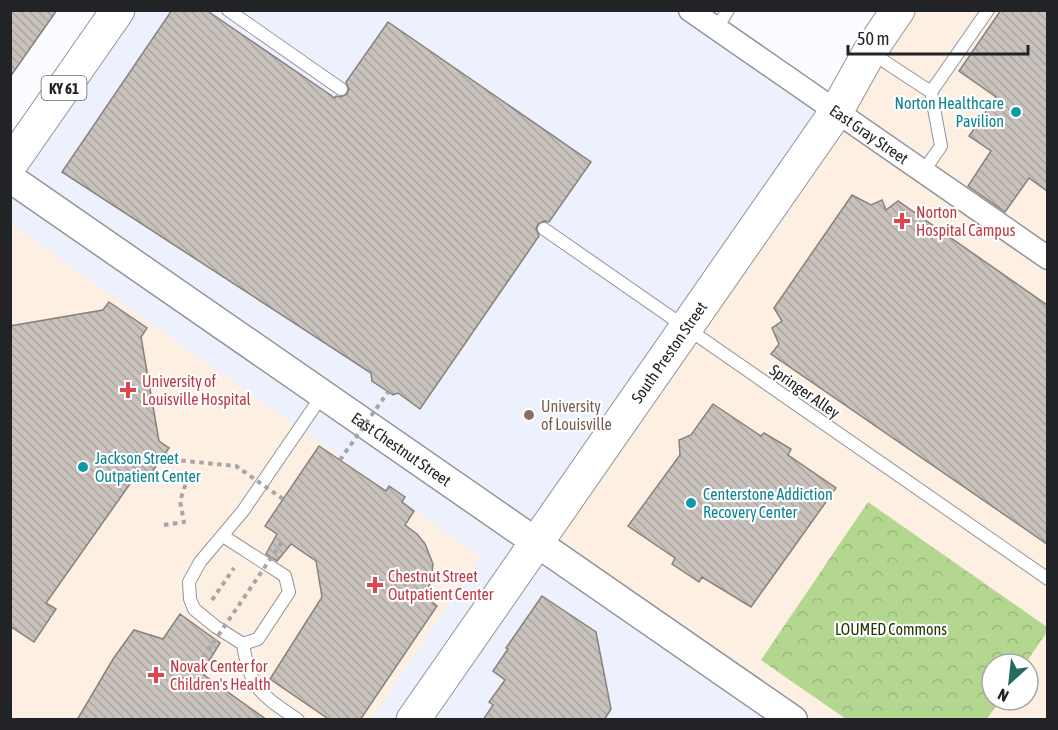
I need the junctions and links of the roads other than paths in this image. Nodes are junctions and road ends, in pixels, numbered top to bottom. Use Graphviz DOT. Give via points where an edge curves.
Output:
graph roads {
  1 [pos="118,10"];
  2 [pos="228,10"];
  3 [pos="690,10"];
  4 [pos="898,10"];
  5 [pos="988,10"];
  6 [pos="722,20"];
  7 [pos="870,51"];
  8 [pos="341,89"];
  9 [pos="931,92"];
  10 [pos="836,112"];
  11 [pos="10,165"];
  12 [pos="923,172"];
  13 [pos="10,178"];
  14 [pos="544,230"];
  15 [pos="1047,258"];
  16 [pos="685,328"];
  17 [pos="323,394"];
  18 [pos="223,536"];
  19 [pos="536,542"];
  20 [pos="1047,579"];
  21 [pos="243,644"];
  22 [pos="298,720"];
  23 [pos="413,720"];
  24 [pos="793,720"];
  1 -- 11 [label="main road, KY 61"];
  2 -- 8 [label="lane"];
  3 -- 6 [label="street, East Gray Street"];
  4 -- 7 [label="main road, South Preston Street"];
  5 -- 9 [label="lane"];
  6 -- 10 [label="street, East Gray Street"];
  7 -- 9 [label="lane"];
  7 -- 10 [label="main road, South Preston Street"];
  9 -- 12 [label="lane" via="941,146"];
  10 -- 12 [label="street, East Gray Street"];
  10 -- 16 [label="main road, South Preston Street"];
  12 -- 15 [label="street, East Gray Street"];
  13 -- 17 [label="street, East Chestnut Street"];
  14 -- 16 [label="lane, Springer Alley"];
  16 -- 19 [label="main road, South Preston Street"];
  16 -- 20 [label="lane, Springer Alley"];
  17 -- 18 [label="lane"];
  17 -- 19 [label="street, East Chestnut Street"];
  18 -- 21 [label="lane" via="192,574 190,599 201,615"];
  18 -- 21 [label="lane" via="285,576 290,592 258,639"];
  19 -- 23 [label="main road, South Preston Street"];
  19 -- 24 [label="street, East Chestnut Street"];
  21 -- 22 [label="lane" via="253,684"];
}
